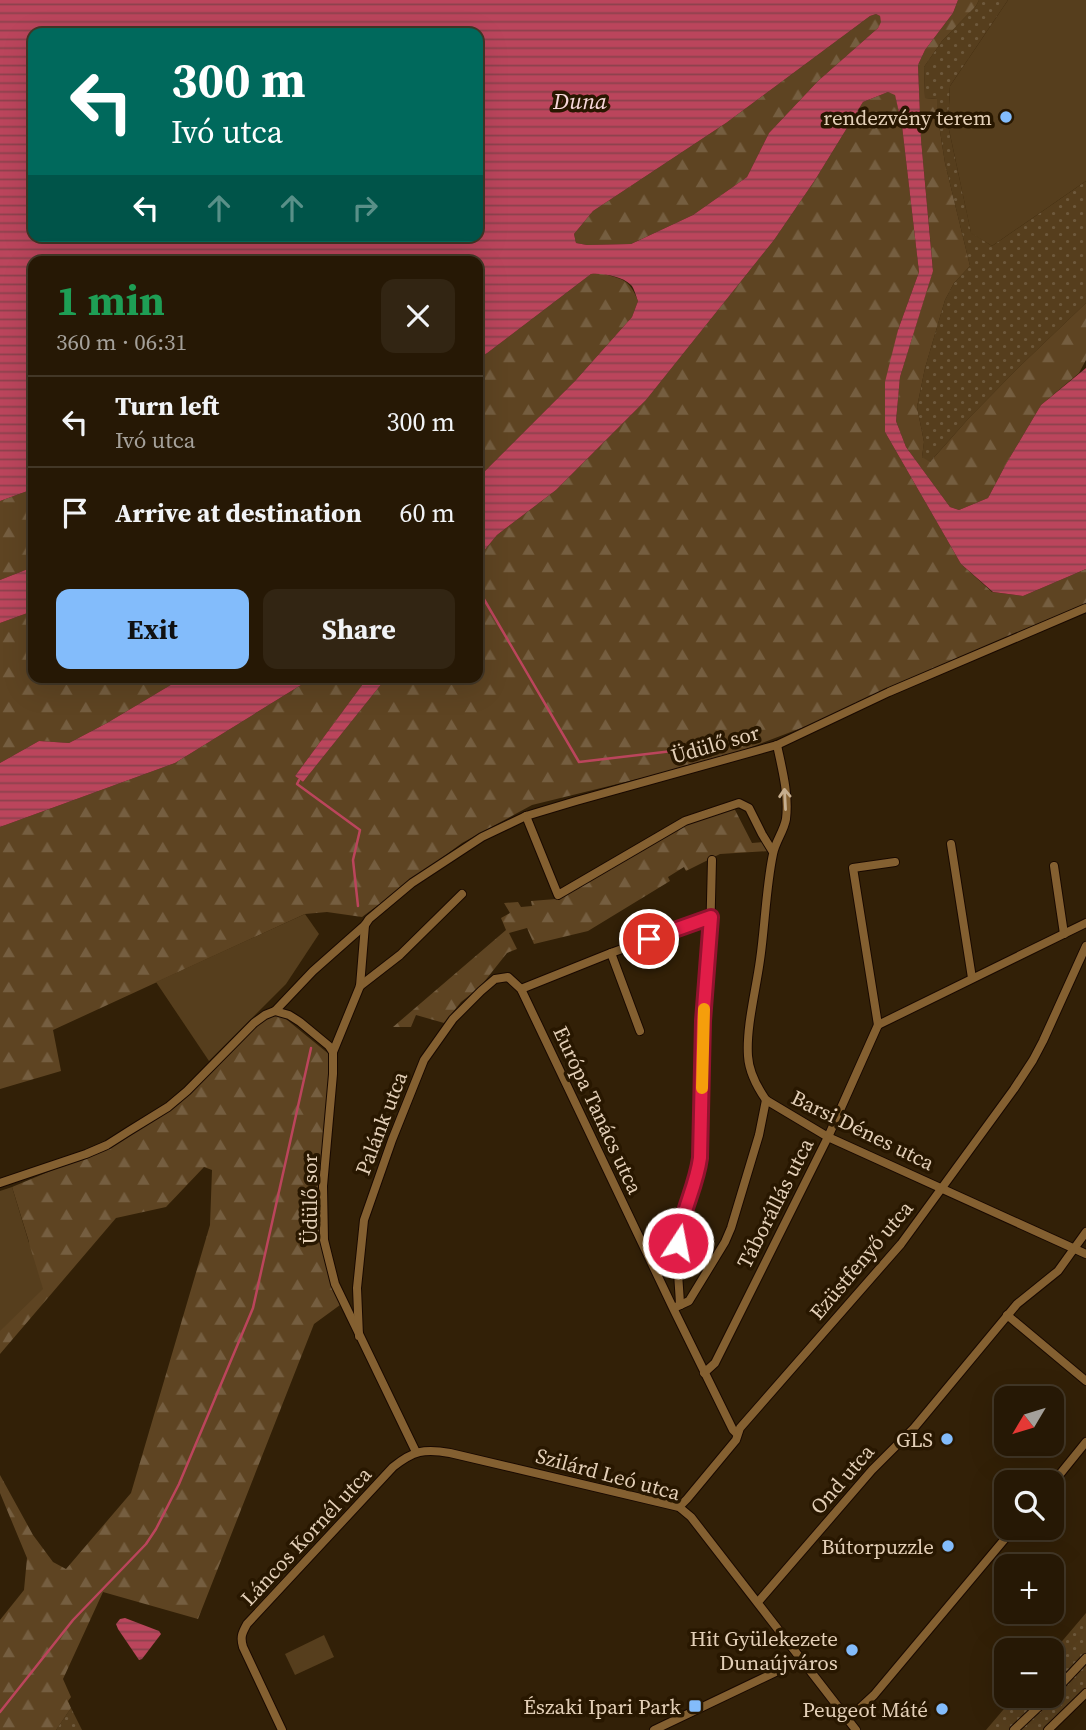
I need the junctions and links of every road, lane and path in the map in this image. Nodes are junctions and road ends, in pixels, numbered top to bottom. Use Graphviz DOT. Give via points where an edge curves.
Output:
graph roads {
  1 [pos="1086,608"];
  2 [pos="777,745"];
  3 [pos="526,816"];
  4 [pos="951,844"];
  5 [pos="773,852"];
  6 [pos="712,860"];
  7 [pos="895,862"];
  8 [pos="1054,866"];
  9 [pos="462,894"];
  10 [pos="711,917"];
  11 [pos="1086,923"];
  12 [pos="365,925"];
  13 [pos="1064,934"];
  14 [pos="1086,946"];
  15 [pos="611,953"];
  16 [pos="972,978"];
  17 [pos="359,986"];
  18 [pos="521,989"];
  19 [pos="275,1012"];
  20 [pos="878,1025"];
  21 [pos="639,1031"];
  22 [pos="333,1052"];
  23 [pos="766,1100"];
  24 [pos="828,1137"];
  25 [pos="0,1183"];
  26 [pos="943,1188"];
  27 [pos="1086,1232"];
  28 [pos="1075,1249"];
  29 [pos="1086,1254"];
  30 [pos="677,1307"];
  31 [pos="1007,1315"];
  32 [pos="359,1336"];
  33 [pos="704,1373"];
  34 [pos="1086,1381"];
  35 [pos="737,1434"];
  36 [pos="1086,1442"];
  37 [pos="416,1452"];
  38 [pos="1063,1470"];
  39 [pos="678,1507"];
  40 [pos="1004,1540"];
  41 [pos="758,1602"];
  42 [pos="1086,1658"];
  43 [pos="803,1659"];
  44 [pos="1079,1667"];
  45 [pos="1086,1676"];
  46 [pos="1064,1682"];
  47 [pos="1086,1693"];
  48 [pos="1037,1708"];
  49 [pos="848,1719"];
  50 [pos="282,1730"];
  51 [pos="654,1730"];
  52 [pos="856,1730"];
  53 [pos="1014,1730"];
  54 [pos="1048,1730"];
  1 -- 2 [label="street, Üdülő sor"];
  2 -- 3 [label="street, Üdülő sor"];
  5 -- 2 [label="street, Barsi Dénes utca, one-way" via="786,816"];
  3 -- 5 [label="street" via="558,895 685,821 739,803 749,808"];
  3 -- 12 [label="street, Üdülő sor" via="482,837 412,883"];
  4 -- 16 [label="street"];
  5 -- 23 [label="street, Barsi Dénes utca" via="747,1044 751,1071"];
  6 -- 10 [label="street"];
  7 -- 20 [label="street" via="853,868"];
  8 -- 13 [label="street"];
  9 -- 17 [label="street"];
  10 -- 15 [label="street"];
  10 -- 30 [label="street" via="700,1158 680,1223"];
  11 -- 13 [label="street"];
  12 -- 17 [label="street, Üdülő sor"];
  12 -- 19 [label="street, Üdülő sor"];
  13 -- 16 [label="street"];
  14 -- 26 [label="street, Ezüstfenyő utca" via="1033,1060"];
  15 -- 18 [label="street"];
  15 -- 21 [label="street"];
  16 -- 20 [label="street"];
  17 -- 22 [label="street, Üdülő sor"];
  18 -- 30 [label="street, Európa Tanács utca"];
  18 -- 32 [label="street, Palánk utca" via="508,977 495,979 453,1019 424,1060 364,1220 357,1288"];
  19 -- 22 [label="street" via="289,1015"];
  19 -- 25 [label="street, Üdülő sor" via="254,1023 168,1107 107,1145"];
  20 -- 24 [label="street, Táborállás utca"];
  22 -- 32 [label="street, Üdülő sor" via="323,1186 324,1240 335,1284"];
  23 -- 24 [label="street, Barsi Dénes utca"];
  23 -- 30 [label="street" via="731,1228 689,1301"];
  24 -- 26 [label="street, Barsi Dénes utca"];
  24 -- 33 [label="street, Táborállás utca" via="715,1363"];
  26 -- 28 [label="street, Barsi Dénes utca"];
  26 -- 35 [label="street, Ezüstfenyő utca" via="901,1244"];
  27 -- 28 [label="street, Ond utca"];
  28 -- 29 [label="street, Barsi Dénes utca"];
  28 -- 31 [label="street, Ond utca" via="1058,1271"];
  30 -- 33 [label="street, Európa Tanács utca"];
  31 -- 34 [label="street"];
  31 -- 41 [label="street, Ond utca"];
  32 -- 37 [label="street, Üdülő sor"];
  33 -- 35 [label="street, Európa Tanács utca"];
  35 -- 39 [label="street, Ezüstfenyő utca"];
  36 -- 38 [label="street"];
  37 -- 39 [label="street, Szilárd Leó utca" via="438,1450"];
  37 -- 50 [label="street, Láncos Kornél utca" via="393,1467 242,1633 243,1647"];
  39 -- 41 [label="street, Szilárd Leó utca" via="691,1517"];
  40 -- 49 [label="street" via="874,1696"];
  41 -- 43 [label="street, Szilárd Leó utca"];
  42 -- 44 [label="street"];
  43 -- 49 [label="street, Szilárd Leó utca"];
  43 -- 51 [label="street"];
  44 -- 45 [label="street"];
  44 -- 46 [label="street"];
  47 -- 54 [label="street"];
  48 -- 53 [label="street"];
  49 -- 52 [label="street, Szilárd Leó utca"];
}
